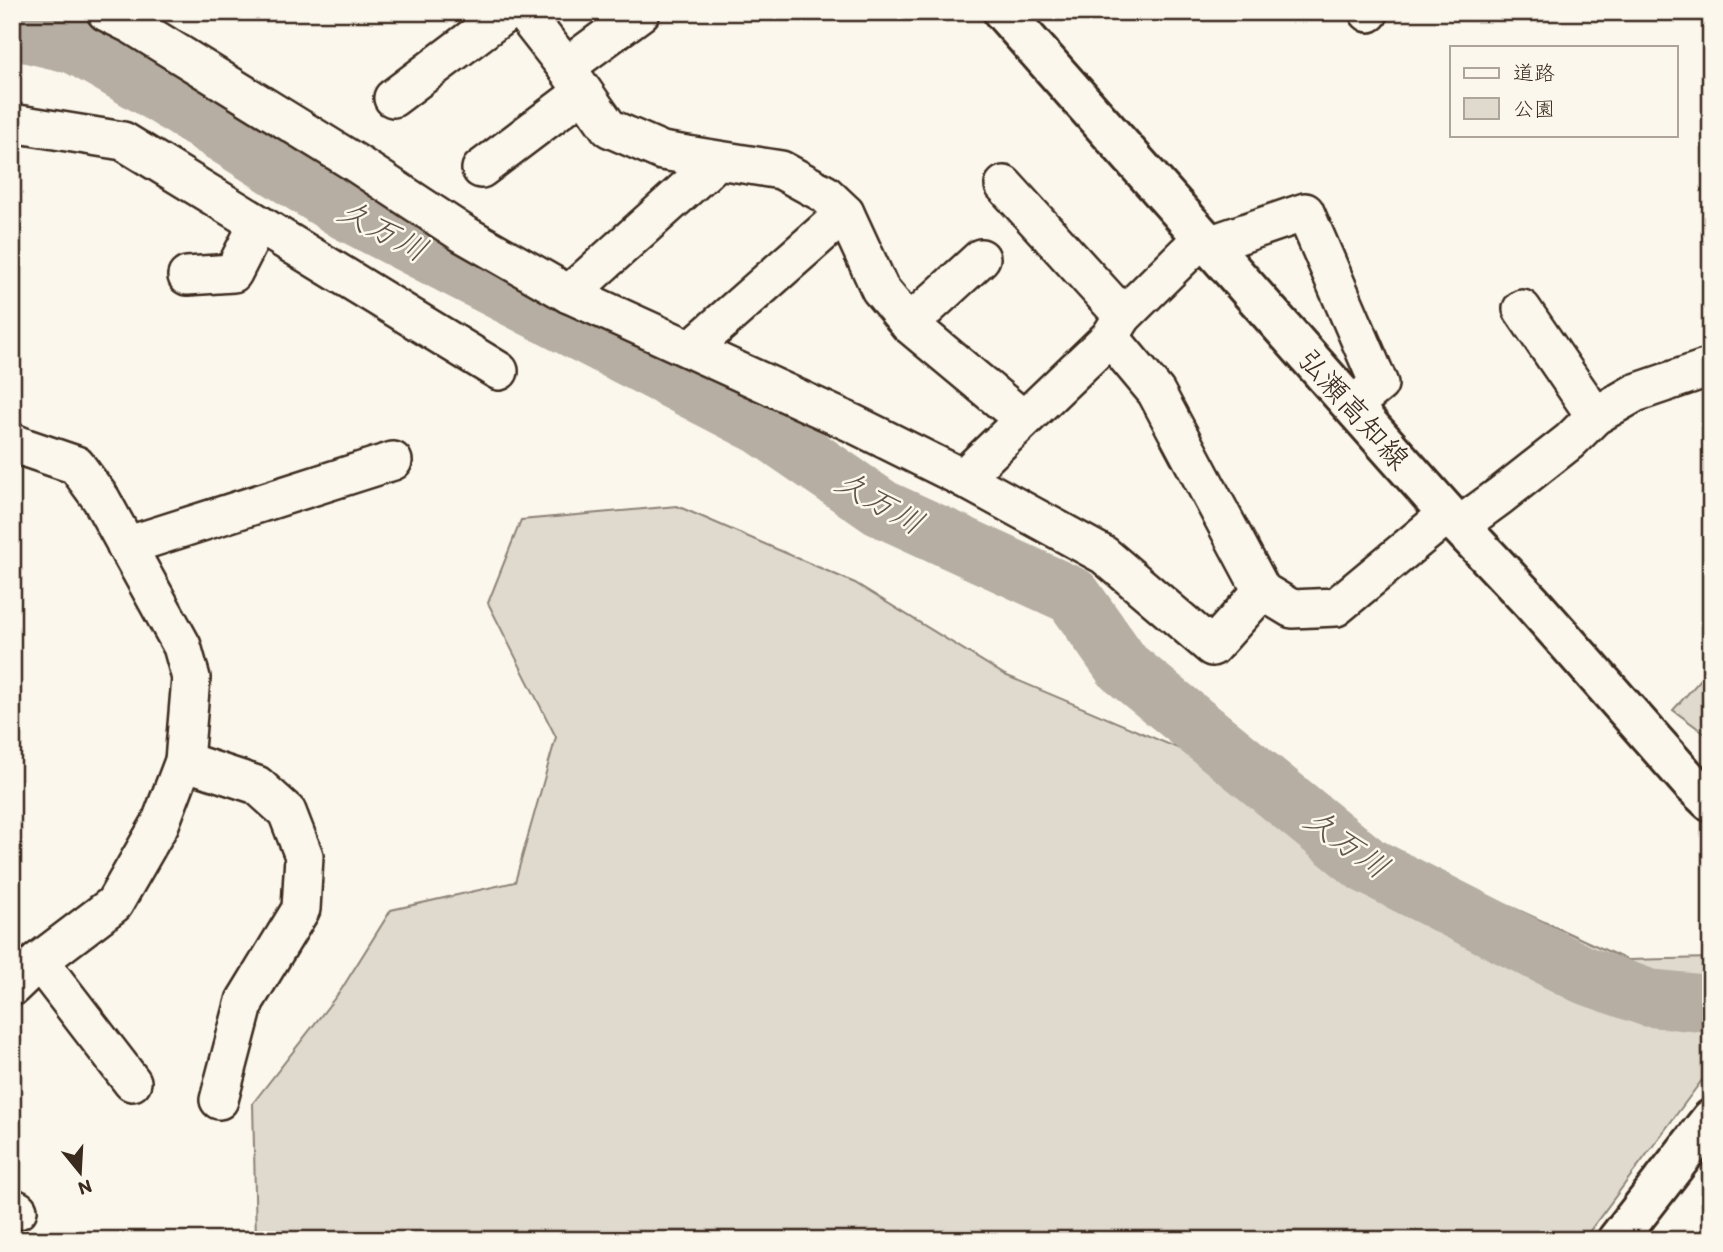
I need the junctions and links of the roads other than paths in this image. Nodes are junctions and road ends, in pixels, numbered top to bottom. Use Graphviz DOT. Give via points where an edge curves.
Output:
graph roads {
  1 [pos="106,12"];
  2 [pos="507,12"];
  3 [pos="523,12"];
  4 [pos="641,12"];
  5 [pos="1003,12"];
  6 [pos="574,79"];
  7 [pos="393,98"];
  8 [pos="12,123"];
  9 [pos="717,161"];
  10 [pos="481,169"];
  11 [pos="1004,185"];
  12 [pos="845,213"];
  13 [pos="258,224"];
  14 [pos="1206,241"];
  15 [pos="981,258"];
  16 [pos="187,276"];
  17 [pos="569,294"];
  18 [pos="1522,309"];
  19 [pos="909,324"];
  20 [pos="1116,326"];
  21 [pos="691,349"];
  22 [pos="1711,367"];
  23 [pos="499,371"];
  24 [pos="1352,406"];
  25 [pos="1595,416"];
  26 [pos="1023,419"];
  27 [pos="12,442"];
  28 [pos="393,461"];
  29 [pos="963,478"];
  30 [pos="1453,520"];
  31 [pos="126,546"];
  32 [pos="1262,591"];
  33 [pos="184,761"];
  34 [pos="1711,802"];
  35 [pos="39,961"];
  36 [pos="12,987"];
  37 [pos="132,1082"];
  38 [pos="219,1100"];
  39 [pos="1711,1119"];
  40 [pos="1711,1158"];
  41 [pos="1651,1223"];
  42 [pos="1617,1240"];
  1 -- 17 [label="street" via="462,233"];
  2 -- 7 [label="street"];
  3 -- 6 [label="street"];
  4 -- 6 [label="street"];
  5 -- 14 [label="main road, 弘瀬高知線"];
  6 -- 9 [label="street" via="609,128 662,151"];
  6 -- 10 [label="street"];
  8 -- 13 [label="street" via="123,141"];
  9 -- 12 [label="street" via="782,170 825,194"];
  9 -- 17 [label="street"];
  11 -- 20 [label="street"];
  12 -- 19 [label="street" via="880,289"];
  12 -- 21 [label="street"];
  13 -- 16 [label="street" via="233,273"];
  13 -- 23 [label="street"];
  14 -- 20 [label="street"];
  14 -- 24 [label="main road, 弘瀬高知線"];
  14 -- 24 [label="street" via="1305,212 1379,384"];
  15 -- 19 [label="street"];
  17 -- 21 [label="street"];
  18 -- 25 [label="street"];
  19 -- 26 [label="street"];
  20 -- 26 [label="street"];
  20 -- 32 [label="street"];
  21 -- 29 [label="street"];
  22 -- 25 [label="street" via="1635,393"];
  24 -- 30 [label="main road, 弘瀬高知線"];
  25 -- 30 [label="street" via="1500,496"];
  26 -- 29 [label="street"];
  27 -- 31 [label="street" via="76,465"];
  28 -- 31 [label="street"];
  29 -- 32 [label="street" via="1104,555 1212,647"];
  30 -- 32 [label="street" via="1336,607 1292,609"];
  30 -- 34 [label="main road, 弘瀬高知線"];
  31 -- 33 [label="street" via="182,646 191,678"];
  33 -- 35 [label="street" via="160,824 114,904"];
  33 -- 38 [label="street" via="257,785 287,812 304,856 301,909 245,1001"];
  35 -- 36 [label="street"];
  35 -- 37 [label="street"];
  39 -- 41 [label="main road"];
  40 -- 41 [label="main road"];
  41 -- 42 [label="main road"];
}
